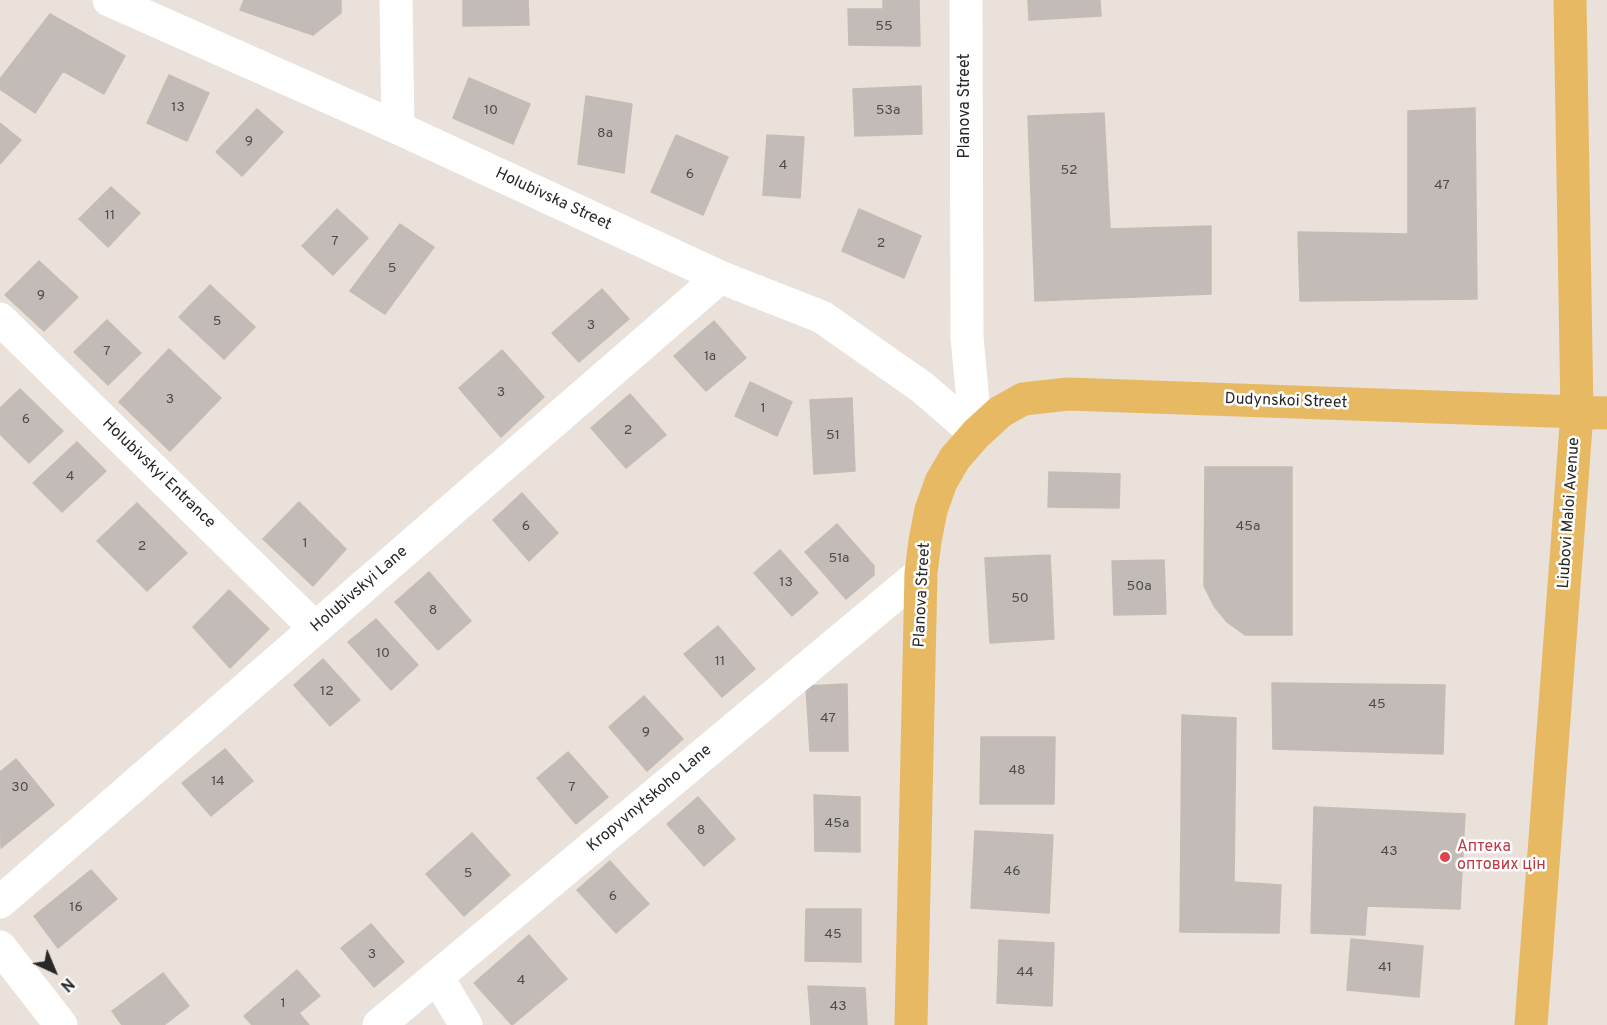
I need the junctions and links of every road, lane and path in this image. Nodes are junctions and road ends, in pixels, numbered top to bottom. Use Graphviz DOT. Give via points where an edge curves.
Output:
graph roads {
  1 [pos="109,0"];
  2 [pos="396,0"];
  3 [pos="966,0"];
  4 [pos="1570,0"];
  5 [pos="398,128"];
  6 [pos="720,277"];
  7 [pos="0,319"];
  8 [pos="1592,413"];
  9 [pos="976,434"];
  10 [pos="921,573"];
  11 [pos="315,628"];
  12 [pos="0,903"];
  13 [pos="0,947"];
  14 [pos="437,977"];
  15 [pos="61,1025"];
  16 [pos="379,1025"];
  17 [pos="466,1025"];
  18 [pos="911,1025"];
  19 [pos="1531,1025"];
  1 -- 5 [label="street, Holubivska Street"];
  2 -- 5 [label="street"];
  3 -- 9 [label="street, Planova Street" via="967,337"];
  4 -- 8 [label="main road, Liubovi Maloi Avenue"];
  5 -- 6 [label="street, Holubivska Street"];
  6 -- 9 [label="street, Holubivska Street" via="822,317 923,388"];
  6 -- 11 [label="street, Holubivskyi Lane"];
  7 -- 11 [label="street, Holubivskyi Entrance"];
  8 -- 9 [label="main road, Dudynskoi Street" via="1068,394 1023,399 1000,412"];
  8 -- 19 [label="main road, Liubovi Maloi Avenue"];
  9 -- 10 [label="main road, Planova Street" via="941,482 931,510"];
  10 -- 14 [label="street, Kropyvnytskoho Lane"];
  10 -- 18 [label="main road, Planova Street"];
  11 -- 12 [label="street, Holubivskyi Lane"];
  13 -- 15 [label="street"];
  14 -- 16 [label="street, Kropyvnytskoho Lane"];
  14 -- 17 [label="street"];
}
